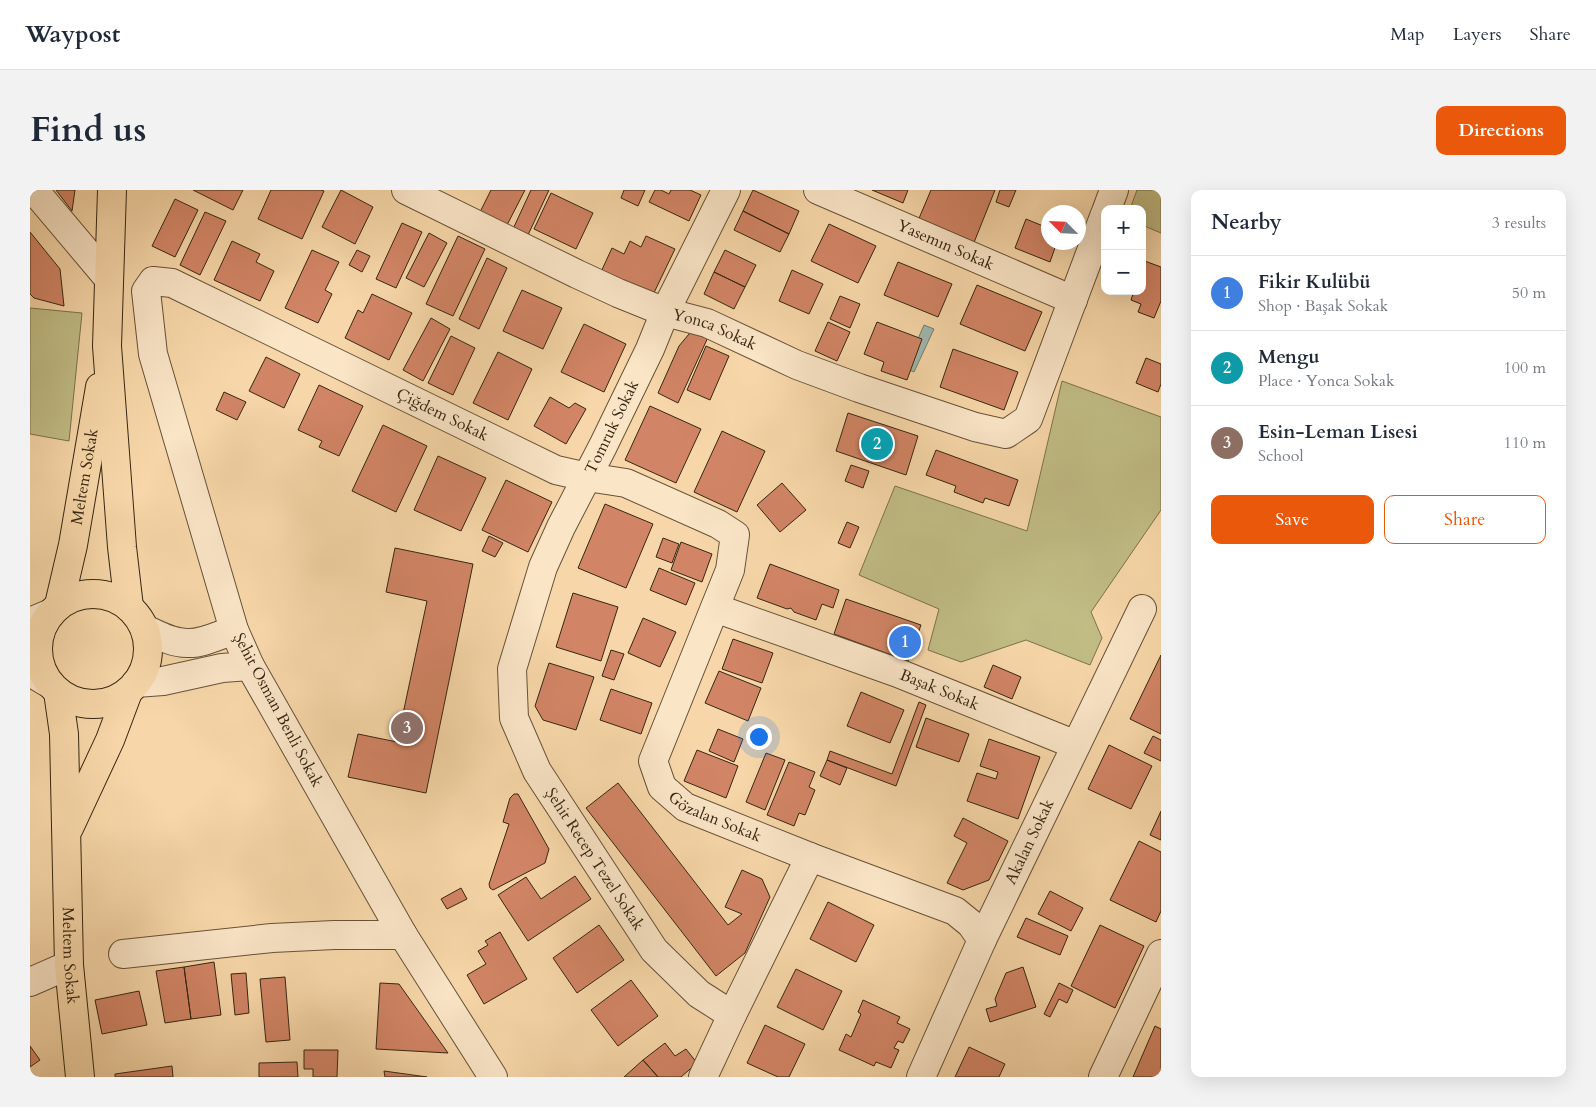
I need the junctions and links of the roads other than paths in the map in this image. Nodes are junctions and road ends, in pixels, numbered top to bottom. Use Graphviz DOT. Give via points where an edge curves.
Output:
graph roads {
  1 [pos="34,190"];
  2 [pos="112,190"];
  3 [pos="406,190"];
  4 [pos="726,190"];
  5 [pos="818,190"];
  6 [pos="1114,190"];
  7 [pos="1108,205"];
  8 [pos="1101,225"];
  9 [pos="109,280"];
  10 [pos="153,280"];
  11 [pos="1073,300"];
  12 [pos="665,312"];
  13 [pos="107,346"];
  14 [pos="587,477"];
  15 [pos="735,535"];
  16 [pos="129,607"];
  17 [pos="715,608"];
  18 [pos="1142,609"];
  19 [pos="46,613"];
  20 [pos="145,629"];
  21 [pos="234,630"];
  22 [pos="250,666"];
  23 [pos="512,670"];
  24 [pos="46,683"];
  25 [pos="132,687"];
  26 [pos="1076,745"];
  27 [pos="66,834"];
  28 [pos="810,857"];
  29 [pos="403,936"];
  30 [pos="982,940"];
  31 [pos="123,954"];
  32 [pos="1161,954"];
  33 [pos="69,965"];
  34 [pos="30,982"];
  35 [pos="732,1015"];
  36 [pos="488,1075"];
  37 [pos="80,1077"];
  38 [pos="704,1077"];
  39 [pos="921,1077"];
  40 [pos="1103,1077"];
  1 -- 9 [label="street"];
  2 -- 9 [label="main road, Meltem Sokak"];
  3 -- 12 [label="street, Yonca Sokak" via="594,282"];
  4 -- 12 [label="street, Tomruk Sokak"];
  5 -- 11 [label="street, Yasemın Sokak"];
  6 -- 7 [label="street"];
  8 -- 11 [label="street"];
  9 -- 13 [label="main road, Meltem Sokak"];
  10 -- 14 [label="street, Çiğdem Sokak" via="172,283 556,470"];
  10 -- 21 [label="street, Şehit Osman Benli Sokak" via="146,291 153,354"];
  11 -- 12 [label="street, Yonca Sokak" via="1028,419 1006,434 859,388 797,365 707,324"];
  12 -- 14 [label="street, Tomruk Sokak" via="650,350"];
  13 -- 16 [label="main road, Meltem Sokak"];
  13 -- 19 [label="main road, Meltem Sokak" via="73,545"];
  14 -- 15 [label="street, Çiğdem Sokak" via="626,483 718,524"];
  14 -- 23 [label="street, Tomruk Sokak" via="543,567"];
  15 -- 17 [label="street, Gözalan Sokak" via="730,570"];
  16 -- 19 [label="main road" via="113,597 94,593 75,596"];
  16 -- 20 [label="main road"];
  17 -- 26 [label="street, Başak Sokak" via="898,673"];
  17 -- 28 [label="street, Gözalan Sokak" via="653,761 662,787 686,807"];
  18 -- 26 [label="street, Akalan Sokak"];
  19 -- 24 [label="main road" via="38,641 38,656"];
  20 -- 21 [label="street" via="166,639 187,643"];
  20 -- 25 [label="main road" via="146,663"];
  21 -- 22 [label="street, Şehit Osman Benli Sokak"];
  22 -- 25 [label="street" via="222,668"];
  22 -- 29 [label="street, Şehit Osman Benli Sokak"];
  23 -- 35 [label="street, Şehit Recep Tezel Sokak" via="514,718 537,771 654,950 699,994"];
  24 -- 25 [label="main road" via="72,700 88,704 117,699"];
  24 -- 27 [label="main road, Meltem Sokak" via="64,734"];
  25 -- 27 [label="main road, Meltem Sokak"];
  26 -- 30 [label="street, Akalan Sokak"];
  27 -- 33 [label="main road, Meltem Sokak"];
  28 -- 30 [label="street, Gözalan Sokak" via="955,910 971,924"];
  28 -- 35 [label="street"];
  29 -- 31 [label="street" via="272,938"];
  29 -- 36 [label="street, Şehit Osman Benli Sokak"];
  30 -- 39 [label="street, Akalan Sokak"];
  32 -- 40 [label="street"];
  33 -- 34 [label="street"];
  33 -- 37 [label="main road, Meltem Sokak"];
  35 -- 38 [label="street"];
}
